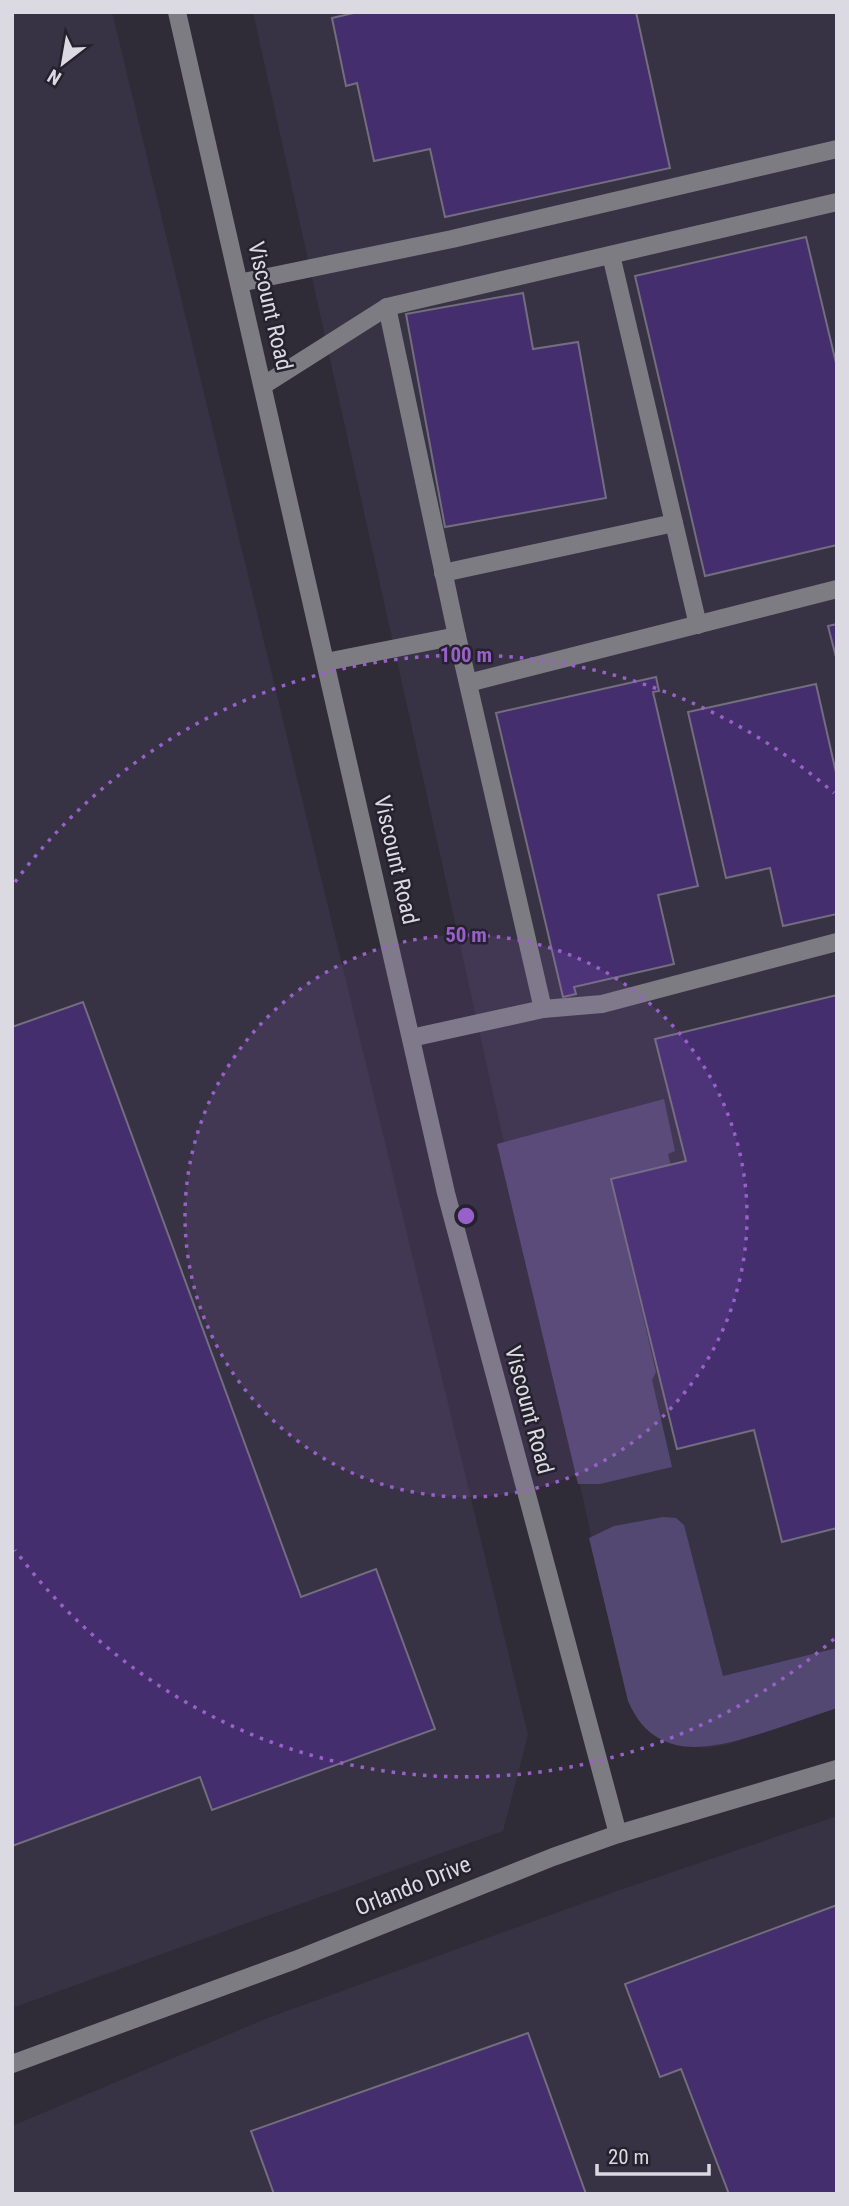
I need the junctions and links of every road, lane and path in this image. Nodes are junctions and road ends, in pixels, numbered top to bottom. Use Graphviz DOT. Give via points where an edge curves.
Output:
graph roads {
  1 [pos="177,12"];
  2 [pos="837,149"];
  3 [pos="837,202"];
  4 [pos="611,255"];
  5 [pos="239,283"];
  6 [pos="387,307"];
  7 [pos="264,385"];
  8 [pos="674,523"];
  9 [pos="443,573"];
  10 [pos="837,589"];
  11 [pos="698,625"];
  12 [pos="457,636"];
  13 [pos="326,662"];
  14 [pos="468,683"];
  15 [pos="837,942"];
  16 [pos="543,1009"];
  17 [pos="411,1038"];
  18 [pos="837,1769"];
  19 [pos="618,1835"];
  20 [pos="12,2064"];
  1 -- 5 [label="street, Viscount Road"];
  2 -- 5 [label="street" via="465,236"];
  3 -- 4 [label="street"];
  4 -- 6 [label="street"];
  4 -- 8 [label="street"];
  5 -- 7 [label="street, Viscount Road"];
  6 -- 7 [label="street"];
  6 -- 9 [label="street"];
  7 -- 13 [label="street, Viscount Road"];
  8 -- 9 [label="street"];
  8 -- 11 [label="street"];
  9 -- 12 [label="street"];
  10 -- 11 [label="street"];
  11 -- 14 [label="street"];
  12 -- 13 [label="street"];
  12 -- 14 [label="street"];
  13 -- 17 [label="street, Viscount Road"];
  14 -- 16 [label="street"];
  15 -- 16 [label="street" via="602,1004"];
  16 -- 17 [label="street"];
  17 -- 19 [label="street, Viscount Road" via="446,1193"];
  18 -- 19 [label="street, Orlando Drive"];
  19 -- 20 [label="street, Orlando Drive"];
}
